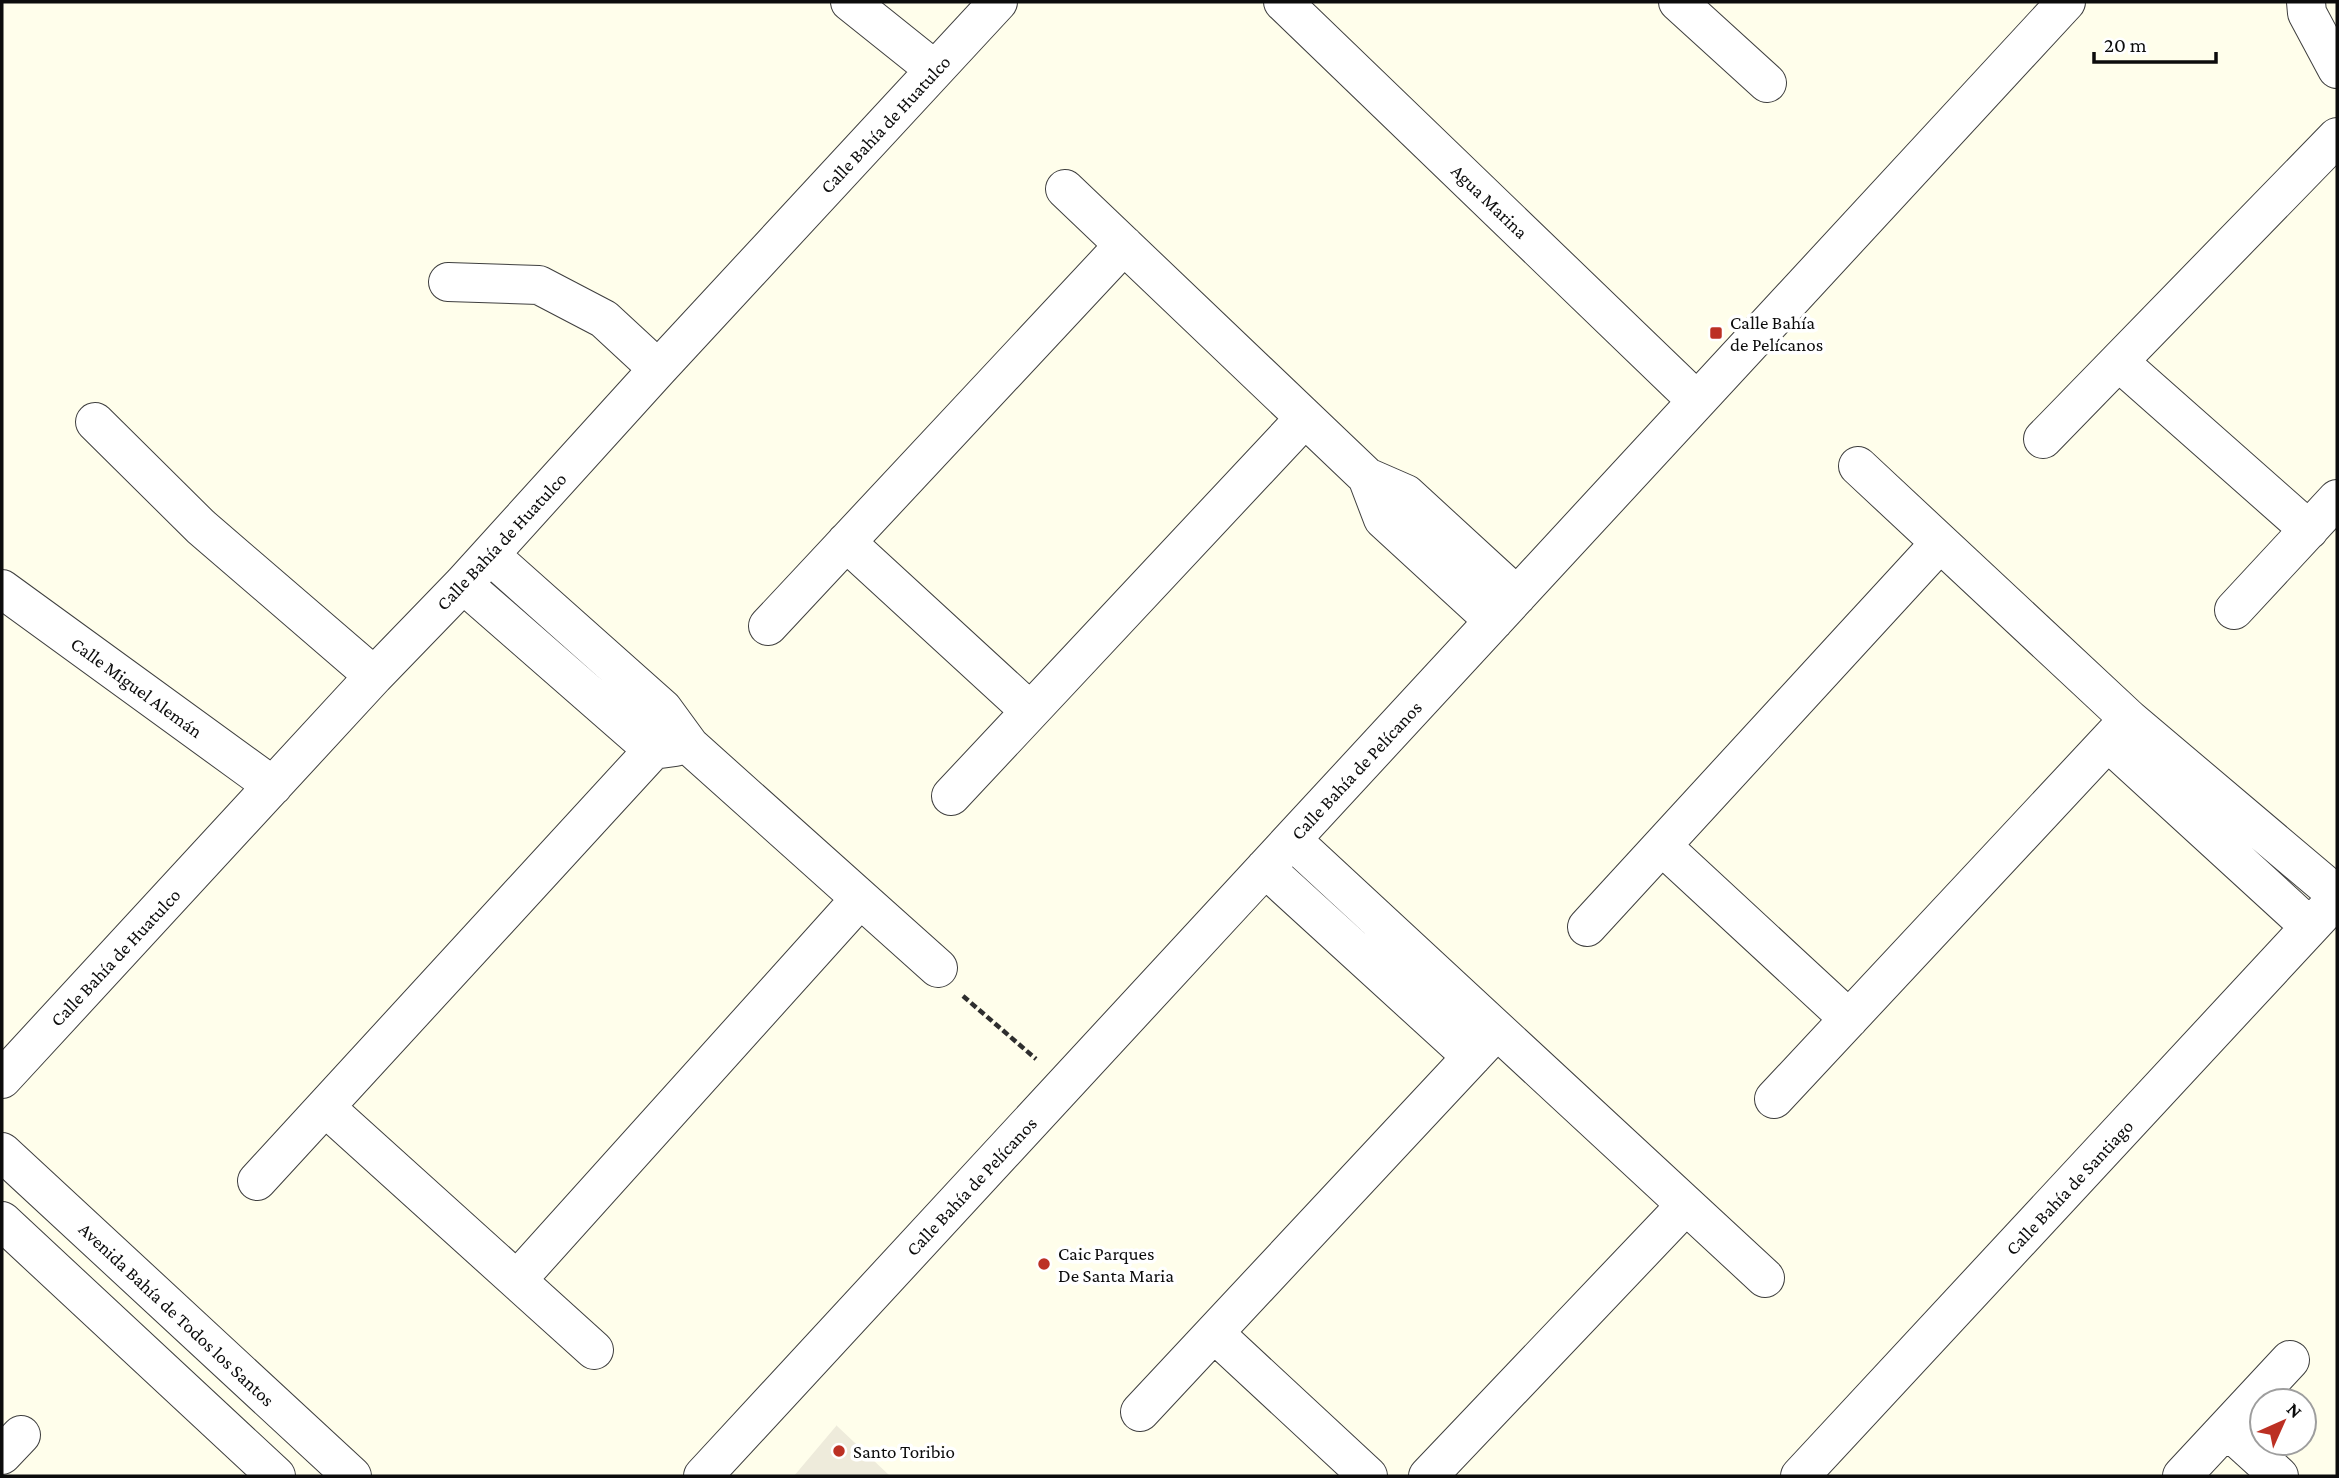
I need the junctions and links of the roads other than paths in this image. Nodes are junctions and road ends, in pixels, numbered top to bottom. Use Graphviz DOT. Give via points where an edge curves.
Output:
graph roads {
  1 [pos="850,2"];
  2 [pos="998,2"];
  3 [pos="1283,2"];
  4 [pos="2066,2"];
  5 [pos="1686,5"];
  6 [pos="2299,5"];
  7 [pos="2337,69"];
  8 [pos="935,70"];
  9 [pos="1767,83"];
  10 [pos="2337,137"];
  11 [pos="1065,189"];
  12 [pos="1124,245"];
  13 [pos="447,282"];
  14 [pos="2119,362"];
  15 [pos="658,369"];
  16 [pos="1697,401"];
  17 [pos="1305,418"];
  18 [pos="95,422"];
  19 [pos="2043,439"];
  20 [pos="1858,466"];
  21 [pos="2337,499"];
  22 [pos="2309,530"];
  23 [pos="846,542"];
  24 [pos="1940,543"];
  25 [pos="490,555"];
  26 [pos="463,584"];
  27 [pos="2,589"];
  28 [pos="1505,609"];
  29 [pos="2234,610"];
  30 [pos="768,626"];
  31 [pos="374,676"];
  32 [pos="663,709"];
  33 [pos="1030,711"];
  34 [pos="2118,731"];
  35 [pos="690,746"];
  36 [pos="653,750"];
  37 [pos="273,786"];
  38 [pos="951,796"];
  39 [pos="1292,840"];
  40 [pos="1661,846"];
  41 [pos="1265,868"];
  42 [pos="2337,897"];
  43 [pos="860,898"];
  44 [pos="1587,927"];
  45 [pos="2310,928"];
  46 [pos="938,968"];
  47 [pos="1849,1019"];
  48 [pos="1485,1044"];
  49 [pos="2,1079"];
  50 [pos="1774,1099"];
  51 [pos="325,1107"];
  52 [pos="2,1152"];
  53 [pos="257,1181"];
  54 [pos="1686,1205"];
  55 [pos="2,1221"];
  56 [pos="1765,1278"];
  57 [pos="517,1280"];
  58 [pos="1214,1333"];
  59 [pos="594,1350"];
  60 [pos="2290,1360"];
  61 [pos="1140,1412"];
  62 [pos="2227,1429"];
  63 [pos="276,1476"];
  64 [pos="352,1476"];
  65 [pos="703,1476"];
  66 [pos="1368,1476"];
  67 [pos="1428,1476"];
  68 [pos="1800,1476"];
  69 [pos="2182,1476"];
  70 [pos="2278,1476"];
  1 -- 8 [label="street"];
  2 -- 8 [label="street, Calle Bahía de Huatulco"];
  3 -- 16 [label="street, Agua Marina"];
  4 -- 16 [label="street, Calle Bahía de Pelícanos"];
  5 -- 9 [label="street"];
  6 -- 7 [label="street"];
  8 -- 15 [label="street, Calle Bahía de Huatulco"];
  10 -- 14 [label="street"];
  11 -- 12 [label="street"];
  12 -- 17 [label="street"];
  12 -- 23 [label="street"];
  13 -- 15 [label="street" via="539,285 604,319"];
  14 -- 19 [label="street"];
  14 -- 22 [label="street"];
  15 -- 25 [label="street, Calle Bahía de Huatulco"];
  16 -- 28 [label="street, Calle Bahía de Pelícanos"];
  17 -- 28 [label="street" via="1367,477 1383,519"];
  17 -- 33 [label="street"];
  18 -- 31 [label="street" via="201,527"];
  20 -- 24 [label="street"];
  21 -- 22 [label="street"];
  22 -- 29 [label="street"];
  23 -- 30 [label="street"];
  23 -- 33 [label="street"];
  24 -- 34 [label="street"];
  24 -- 40 [label="street"];
  25 -- 26 [label="street, Calle Bahía de Huatulco"];
  25 -- 32 [label="street"];
  26 -- 31 [label="street, Calle Bahía de Huatulco"];
  26 -- 36 [label="street"];
  27 -- 37 [label="street, Calle Miguel Alemán"];
  28 -- 39 [label="street, Calle Bahía de Pelícanos"];
  31 -- 37 [label="street, Calle Bahía de Huatulco"];
  32 -- 35 [label="street"];
  32 -- 36 [label="street"];
  33 -- 38 [label="street"];
  34 -- 42 [label="street"];
  34 -- 45 [label="street"];
  34 -- 47 [label="street"];
  35 -- 36 [label="street"];
  35 -- 43 [label="street"];
  36 -- 51 [label="street"];
  37 -- 49 [label="street, Calle Bahía de Huatulco"];
  39 -- 41 [label="street, Calle Bahía de Pelícanos"];
  39 -- 48 [label="street"];
  40 -- 44 [label="street"];
  40 -- 47 [label="street"];
  41 -- 48 [label="street"];
  41 -- 65 [label="street, Calle Bahía de Pelícanos"];
  42 -- 45 [label="street, Calle Bahía de Santiago"];
  43 -- 46 [label="street"];
  43 -- 57 [label="street"];
  45 -- 68 [label="street, Calle Bahía de Santiago"];
  47 -- 50 [label="street"];
  48 -- 54 [label="street"];
  48 -- 58 [label="street"];
  51 -- 53 [label="street"];
  51 -- 57 [label="street"];
  52 -- 64 [label="street, Avenida Bahía de Todos los Santos"];
  54 -- 56 [label="street"];
  54 -- 67 [label="street"];
  55 -- 63 [label="street"];
  57 -- 59 [label="street"];
  58 -- 61 [label="street"];
  58 -- 66 [label="street"];
  60 -- 62 [label="street"];
  62 -- 69 [label="street"];
  62 -- 70 [label="street"];
}
